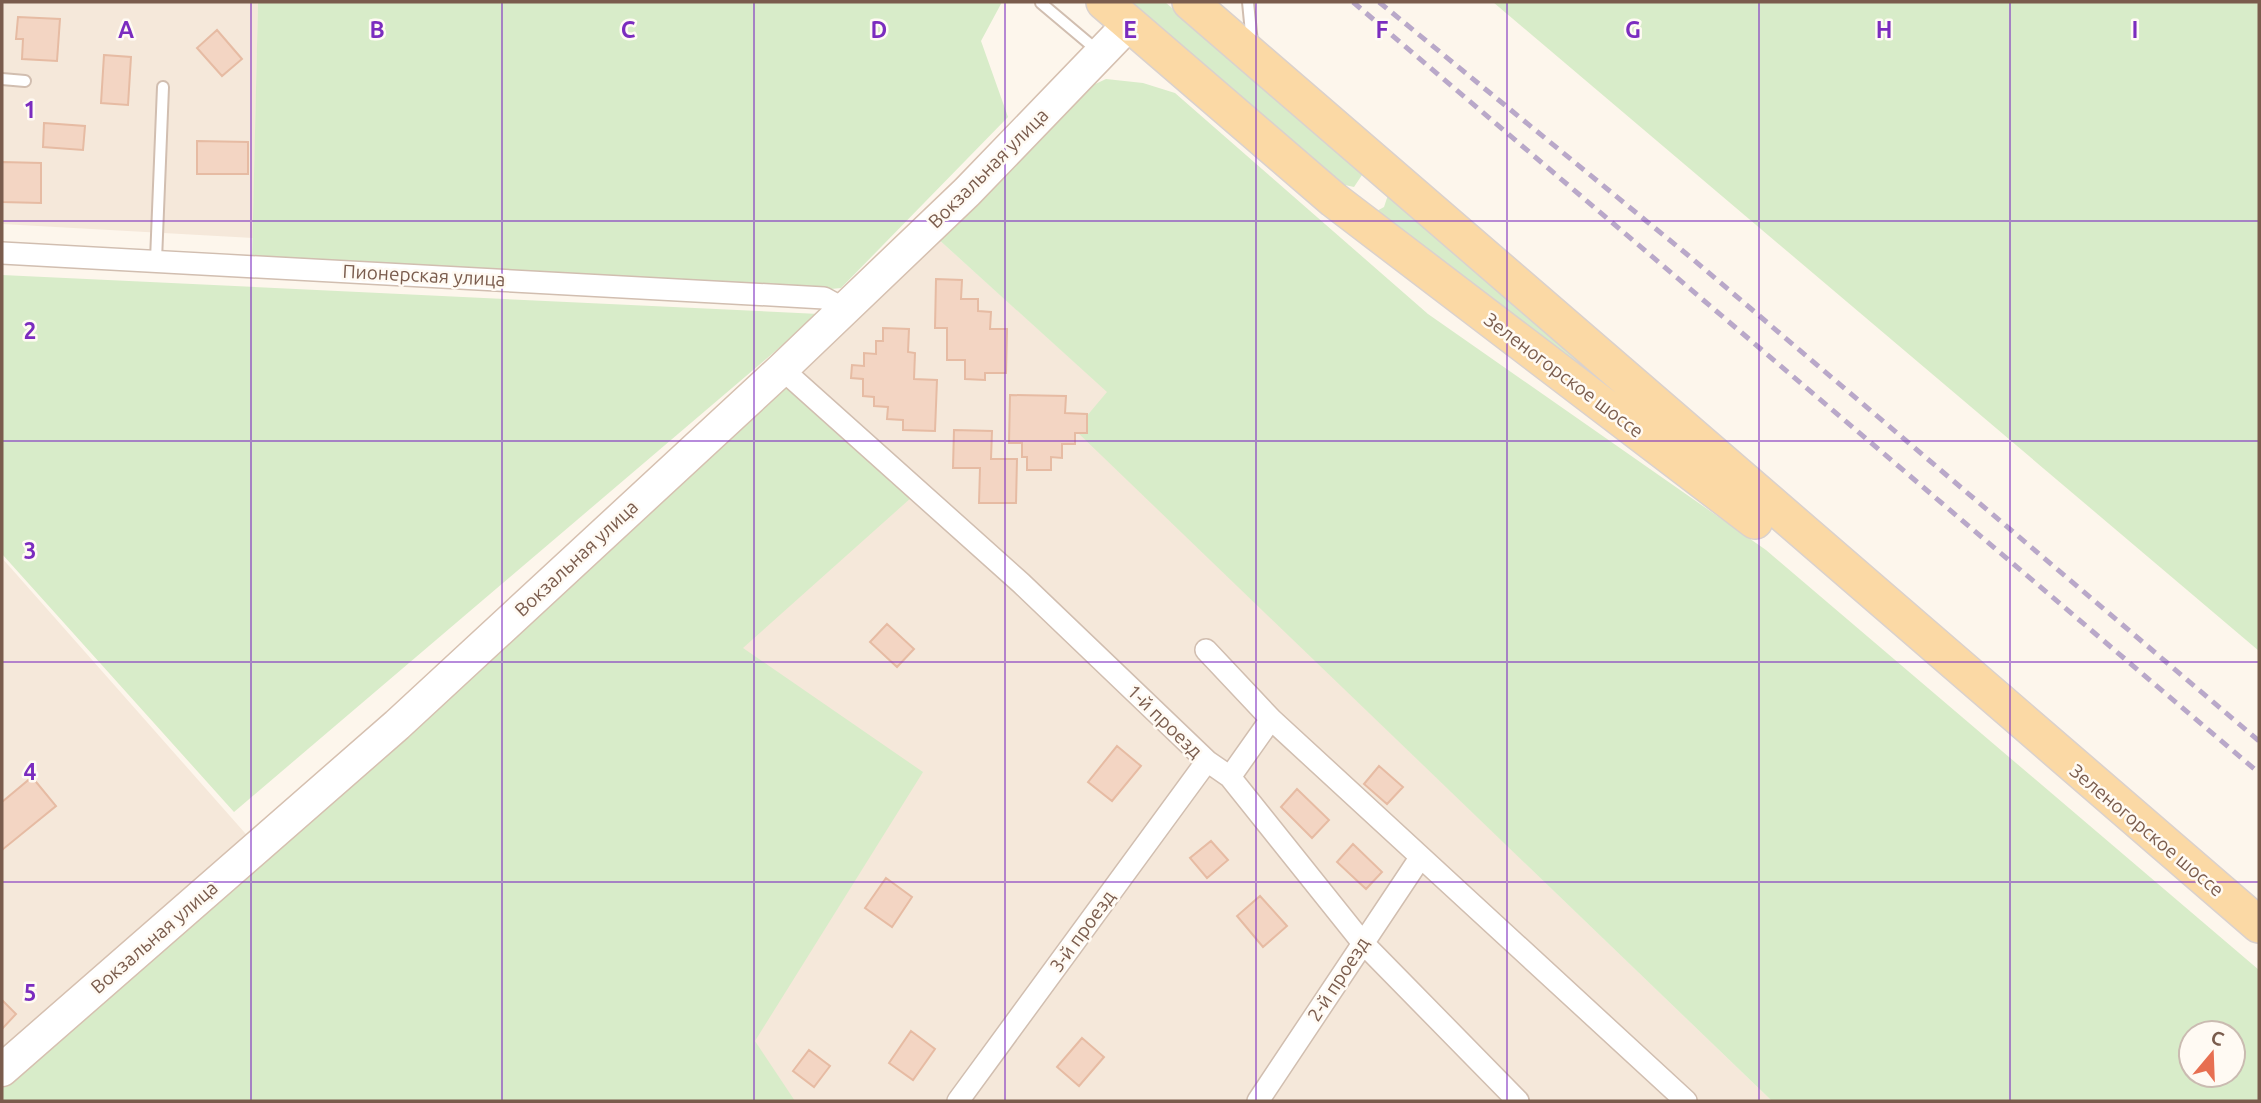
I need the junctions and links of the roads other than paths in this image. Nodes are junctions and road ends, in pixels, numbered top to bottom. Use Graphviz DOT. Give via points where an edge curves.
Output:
graph roads {
  1 [pos="1190,2"];
  2 [pos="1248,2"];
  3 [pos="1041,3"];
  4 [pos="1117,13"];
  5 [pos="1100,52"];
  6 [pos="1253,57"];
  7 [pos="2,79"];
  8 [pos="25,81"];
  9 [pos="163,86"];
  10 [pos="1368,158"];
  11 [pos="1334,200"];
  12 [pos="2,253"];
  13 [pos="156,260"];
  14 [pos="844,309"];
  15 [pos="782,369"];
  16 [pos="1206,650"];
  17 [pos="1271,719"];
  18 [pos="2035,734"];
  19 [pos="1207,761"];
  20 [pos="1230,777"];
  21 [pos="1420,858"];
  22 [pos="2259,925"];
  23 [pos="1362,943"];
  24 [pos="2,1070"];
  25 [pos="958,1101"];
  26 [pos="1258,1101"];
  27 [pos="1518,1101"];
  28 [pos="1686,1101"];
  1 -- 6 [label="main road, Зеленогорское шоссе"];
  2 -- 6 [label="lane"];
  3 -- 5 [label="lane"];
  4 -- 5 [label="street, Вокзальная улица"];
  4 -- 11 [label="main road, Зеленогорское шоссе"];
  5 -- 14 [label="street, Вокзальная улица" via="967,192"];
  6 -- 10 [label="main road, Зеленогорское шоссе"];
  7 -- 8 [label="lane"];
  9 -- 13 [label="lane"];
  10 -- 11 [label="main road" via="1375,180 1370,194"];
  10 -- 18 [label="main road, Зеленогорское шоссе"];
  11 -- 18 [label="main road, Зеленогорское шоссе"];
  12 -- 13 [label="street, Пионерская улица"];
  13 -- 14 [label="street, Пионерская улица" via="824,298"];
  14 -- 15 [label="street, Вокзальная улица"];
  15 -- 19 [label="street, 1-й проезд" via="1021,583"];
  15 -- 24 [label="street, Вокзальная улица" via="397,724"];
  16 -- 17 [label="street"];
  17 -- 20 [label="street"];
  17 -- 21 [label="street"];
  18 -- 22 [label="main road, Зеленогорское шоссе"];
  19 -- 20 [label="street, 1-й проезд"];
  19 -- 25 [label="street, 3-й проезд"];
  20 -- 23 [label="street, 1-й проезд"];
  21 -- 23 [label="street, 2-й проезд"];
  21 -- 28 [label="street"];
  23 -- 26 [label="street, 2-й проезд"];
  23 -- 27 [label="street, 1-й проезд"];
}
